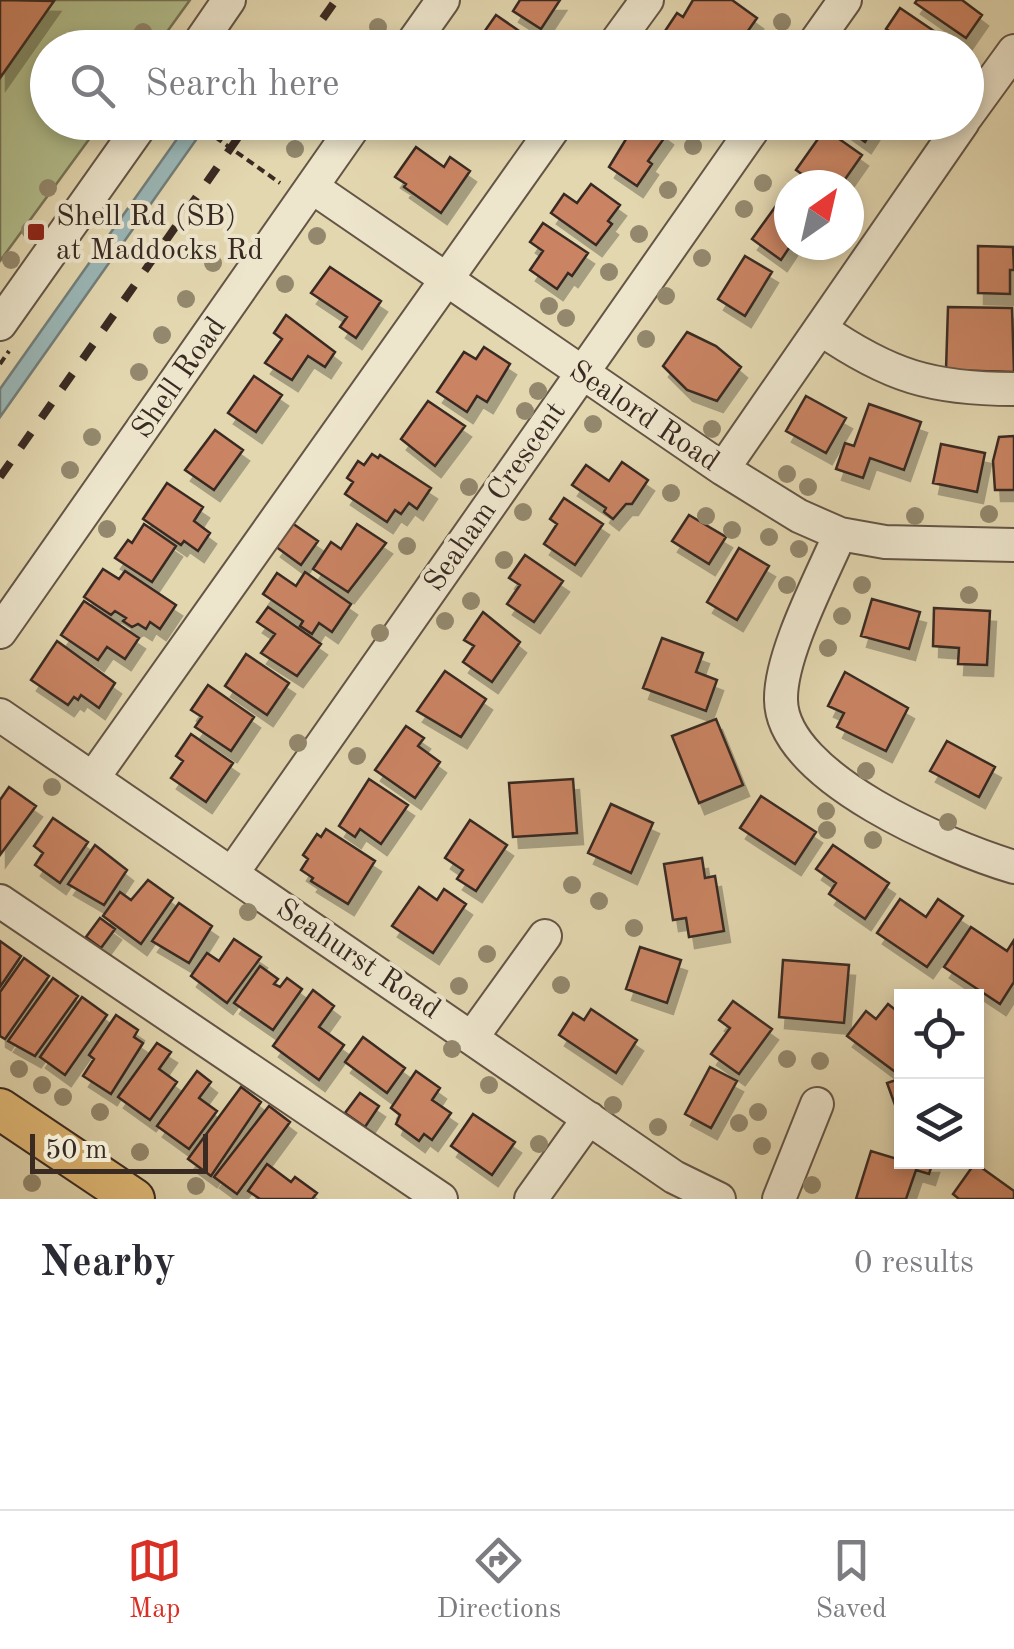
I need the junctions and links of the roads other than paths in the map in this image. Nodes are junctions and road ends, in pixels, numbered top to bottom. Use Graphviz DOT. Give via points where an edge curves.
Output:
graph roads {
  1 [pos="229,0"];
  2 [pos="443,0"];
  3 [pos="646,0"];
  4 [pos="844,0"];
  5 [pos="208,30"];
  6 [pos="422,30"];
  7 [pos="625,30"];
  8 [pos="823,30"];
  9 [pos="1014,51"];
  10 [pos="984,93"];
  11 [pos="131,140"];
  12 [pos="344,140"];
  13 [pos="545,140"];
  14 [pos="745,140"];
  15 [pos="951,140"];
  16 [pos="312,186"];
  17 [pos="446,278"];
  18 [pos="0,324"];
  19 [pos="821,329"];
  20 [pos="582,372"];
  21 [pos="1014,390"];
  22 [pos="723,468"];
  23 [pos="840,534"];
  24 [pos="1014,545"];
  25 [pos="0,632"];
  26 [pos="0,715"];
  27 [pos="93,778"];
  28 [pos="1014,866"];
  29 [pos="233,872"];
  30 [pos="0,901"];
  31 [pos="545,936"];
  32 [pos="472,1036"];
  33 [pos="817,1104"];
  34 [pos="0,1108"];
  35 [pos="589,1118"];
  36 [pos="134,1199"];
  37 [pos="441,1199"];
  38 [pos="531,1199"];
  39 [pos="719,1199"];
  40 [pos="778,1199"];
  1 -- 5 [label="street"];
  2 -- 6 [label="street"];
  3 -- 7 [label="street"];
  4 -- 8 [label="street"];
  9 -- 10 [label="street"];
  11 -- 18 [label="street"];
  12 -- 16 [label="street, Shell Road"];
  13 -- 17 [label="street"];
  14 -- 20 [label="street, Seaham Crescent"];
  15 -- 19 [label="street"];
  16 -- 17 [label="street, Sealord Road"];
  16 -- 25 [label="street, Shell Road"];
  17 -- 20 [label="street, Sealord Road"];
  17 -- 27 [label="street"];
  19 -- 21 [label="street" via="919,381"];
  19 -- 22 [label="street"];
  20 -- 22 [label="street, Sealord Road"];
  20 -- 29 [label="street, Seaham Crescent"];
  22 -- 23 [label="street, Sealord Road"];
  23 -- 24 [label="street, Sealord Road" via="885,542"];
  23 -- 28 [label="street" via="785,667 780,703 794,742 827,773 914,827"];
  26 -- 27 [label="street, Seahurst Road"];
  27 -- 29 [label="street, Seahurst Road"];
  29 -- 32 [label="street, Seahurst Road"];
  30 -- 37 [label="street"];
  31 -- 32 [label="street"];
  32 -- 35 [label="street, Seahurst Road"];
  33 -- 40 [label="street"];
  34 -- 36 [label="main road"];
  35 -- 38 [label="street"];
  35 -- 39 [label="street, Seahurst Road" via="674,1177"];
}
